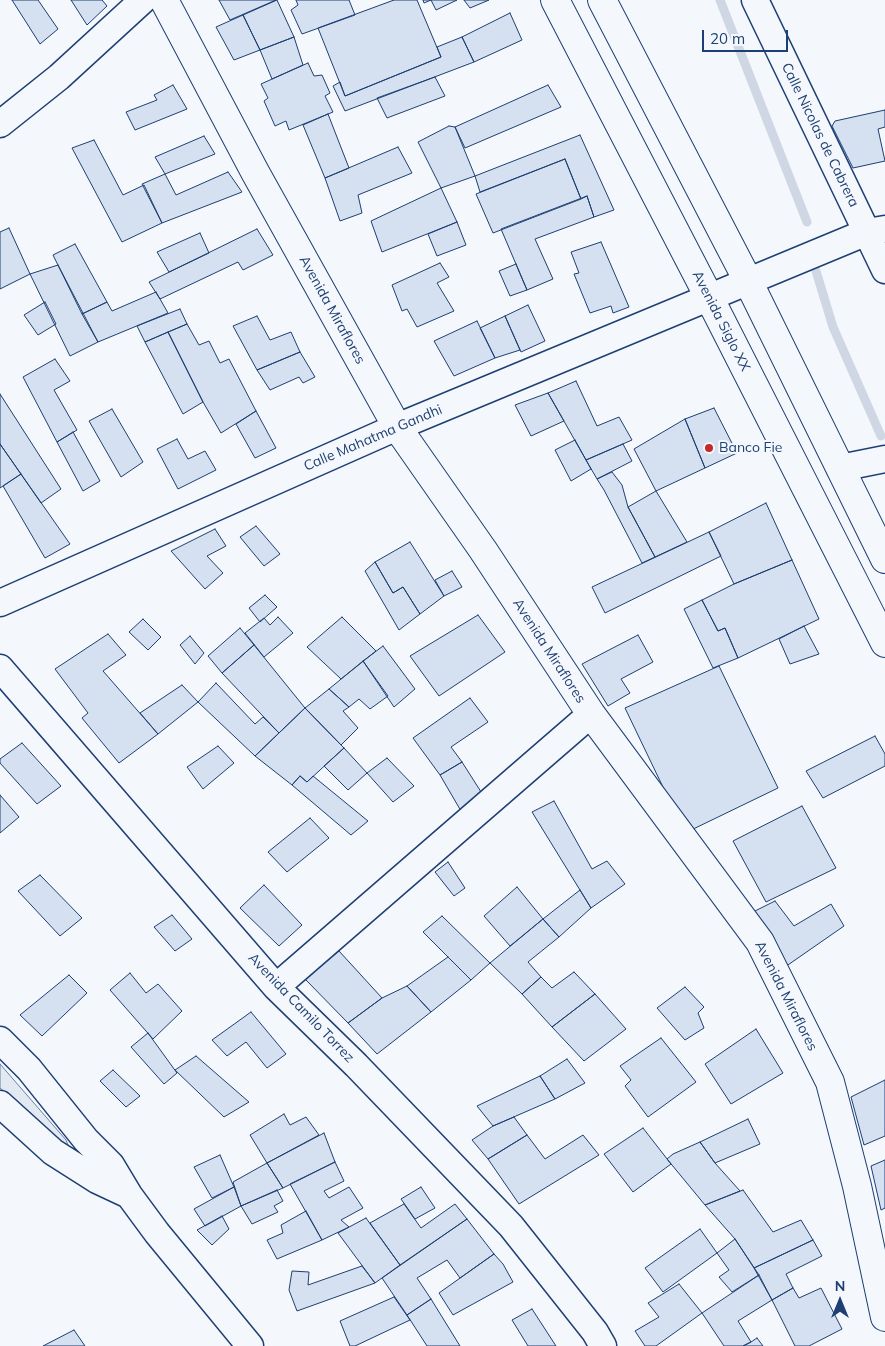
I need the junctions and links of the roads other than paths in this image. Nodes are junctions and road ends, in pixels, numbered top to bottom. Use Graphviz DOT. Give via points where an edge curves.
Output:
graph roads {
  1 [pos="143,0"];
  2 [pos="164,0"];
  3 [pos="555,0"];
  4 [pos="602,0"];
  5 [pos="755,0"];
  6 [pos="0,124"];
  7 [pos="876,231"];
  8 [pos="885,270"];
  9 [pos="748,281"];
  10 [pos="710,299"];
  11 [pos="397,427"];
  12 [pos="885,458"];
  13 [pos="840,468"];
  14 [pos="885,559"];
  15 [pos="0,603"];
  16 [pos="885,643"];
  17 [pos="0,668"];
  18 [pos="591,714"];
  19 [pos="276,987"];
  20 [pos="0,1040"];
  21 [pos="0,1104"];
  22 [pos="130,1195"];
  23 [pos="885,1317"];
  24 [pos="250,1346"];
  25 [pos="603,1346"];
  1 -- 6 [label="street" via="59,77"];
  2 -- 11 [label="main road, Avenida Miraflores" via="255,172"];
  3 -- 10 [label="main road, Avenida Siglo XX"];
  4 -- 9 [label="main road"];
  5 -- 7 [label="street, Calle Nicolas de Cabrera"];
  7 -- 8 [label="street, Calle Nicolas de Cabrera"];
  7 -- 9 [label="street, Calle Mahatma Gandhi"];
  9 -- 10 [label="street, Calle Mahatma Gandhi"];
  9 -- 13 [label="main road"];
  10 -- 11 [label="street, Calle Mahatma Gandhi"];
  10 -- 16 [label="main road, Avenida Siglo XX"];
  11 -- 15 [label="street, Calle Mahatma Gandhi"];
  11 -- 18 [label="main road, Avenida Miraflores"];
  12 -- 13 [label="street"];
  13 -- 14 [label="main road"];
  17 -- 19 [label="street, Avenida Camilo Torrez"];
  18 -- 19 [label="street"];
  18 -- 23 [label="main road, Avenida Miraflores" via="760,942 830,1082 857,1186"];
  19 -- 25 [label="street, Avenida Camilo Torrez" via="511,1226"];
  20 -- 22 [label="street" via="111,1166"];
  21 -- 22 [label="street" via="53,1152 97,1180"];
  22 -- 24 [label="street"];
}
